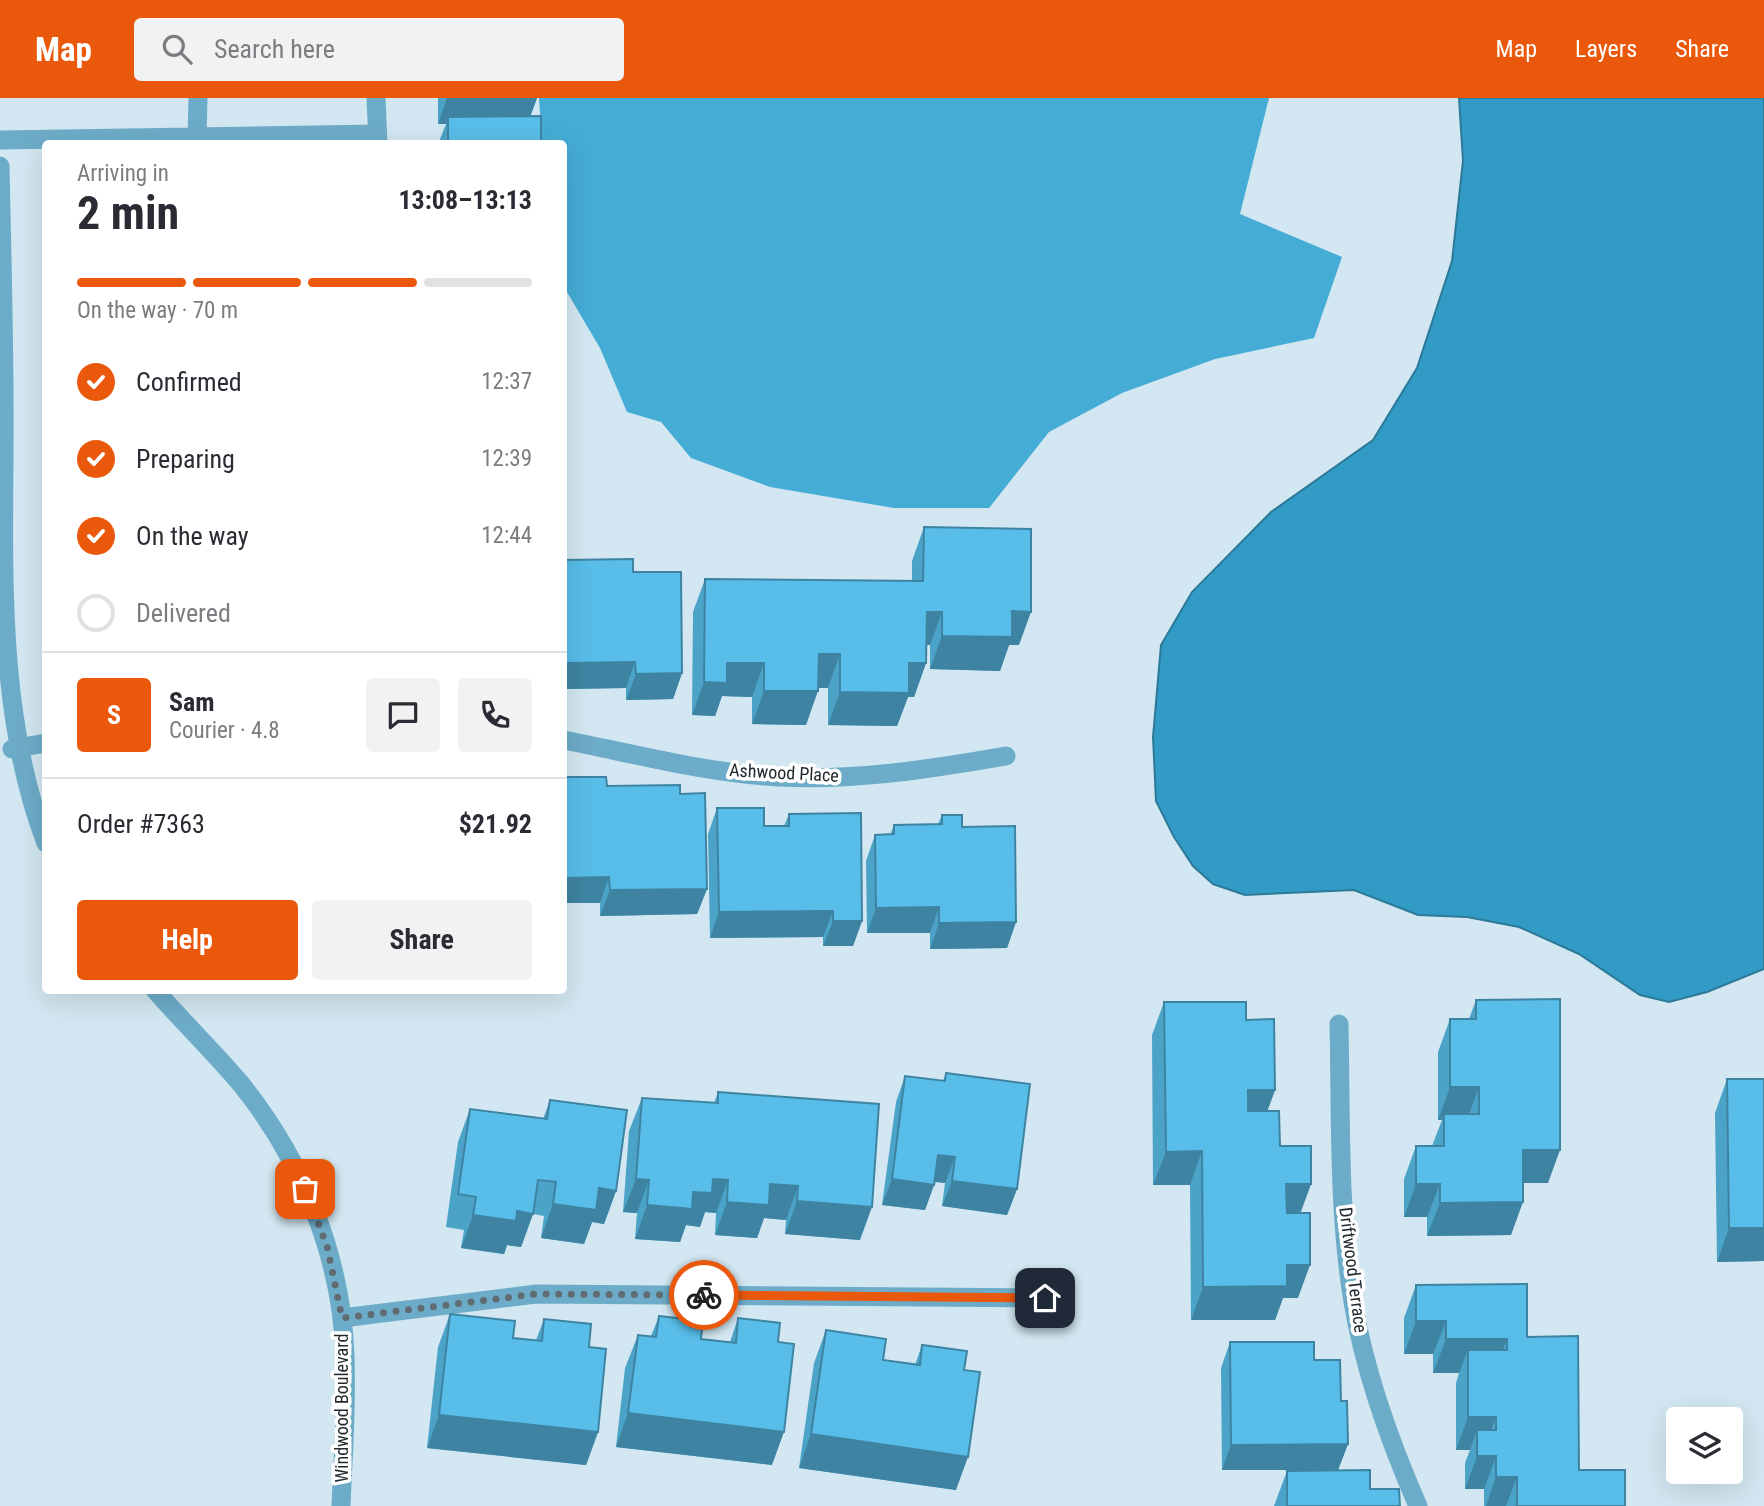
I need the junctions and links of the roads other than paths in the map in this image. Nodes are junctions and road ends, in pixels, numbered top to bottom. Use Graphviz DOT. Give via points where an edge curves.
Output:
graph roads {
  1 [pos="198,98"];
  2 [pos="376,98"];
  3 [pos="197,136"];
  4 [pos="378,139"];
  5 [pos="0,140"];
  6 [pos="0,166"];
  7 [pos="2,483"];
  8 [pos="2,539"];
  9 [pos="567,741"];
  10 [pos="42,744"];
  11 [pos="12,749"];
  12 [pos="1006,756"];
  13 [pos="42,834"];
  14 [pos="159,994"];
  15 [pos="1339,1024"];
  16 [pos="1045,1298"];
  17 [pos="342,1318"];
  18 [pos="341,1506"];
  19 [pos="1418,1506"];
  1 -- 3 [label="street"];
  2 -- 4 [label="street"];
  3 -- 4 [label="street"];
  3 -- 5 [label="street"];
  6 -- 7 [label="street"];
  7 -- 8 [label="street"];
  8 -- 11 [label="street" via="1,659"];
  9 -- 12 [label="street, Ashwood Place" via="703,768 778,776 855,776"];
  10 -- 11 [label="street"];
  11 -- 13 [label="street"];
  14 -- 17 [label="street, Windwood Boulevard" via="241,1085 284,1145 316,1211"];
  15 -- 19 [label="street, Driftwood Terrace" via="1344,1227 1353,1302 1369,1376 1392,1449"];
  16 -- 17 [label="street" via="536,1294"];
  17 -- 18 [label="street, Windwood Boulevard"];
}
